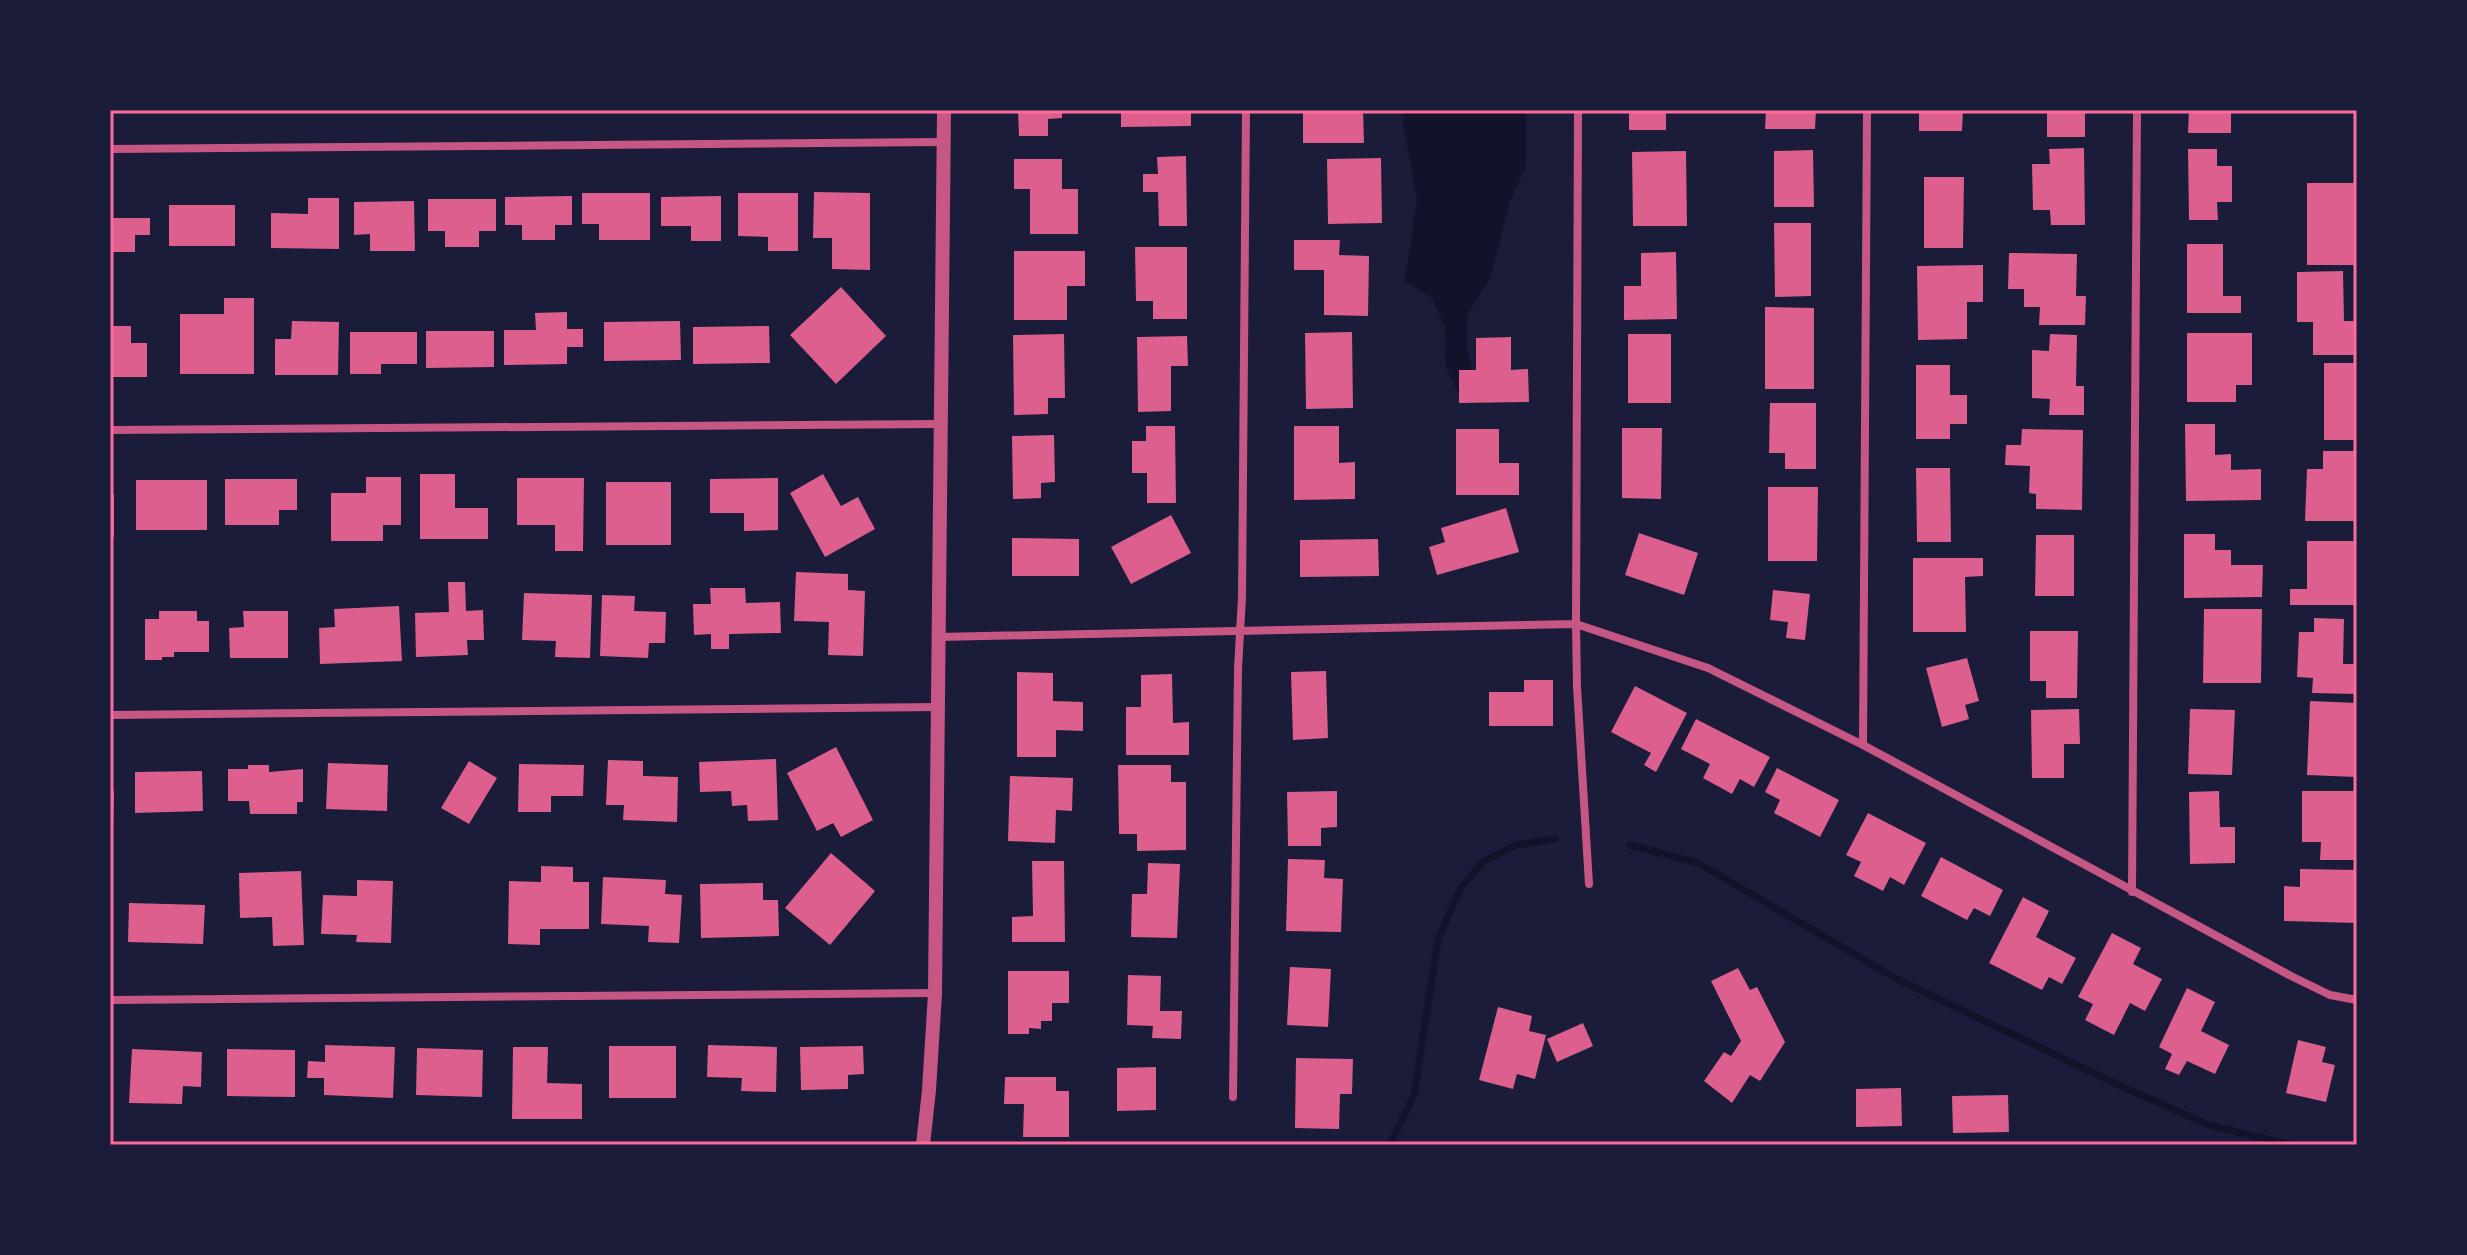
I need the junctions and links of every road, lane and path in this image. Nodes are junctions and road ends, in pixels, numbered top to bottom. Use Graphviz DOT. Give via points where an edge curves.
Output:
graph roads {
  1 [pos="944,110"];
  2 [pos="1246,110"];
  3 [pos="1578,110"];
  4 [pos="1867,110"];
  5 [pos="2137,110"];
  6 [pos="944,142"];
  7 [pos="110,149"];
  8 [pos="942,424"];
  9 [pos="110,430"];
  10 [pos="1576,624"];
  11 [pos="1240,631"];
  12 [pos="938,637"];
  13 [pos="938,707"];
  14 [pos="110,715"];
  15 [pos="1863,745"];
  16 [pos="1589,884"];
  17 [pos="2132,892"];
  18 [pos="935,993"];
  19 [pos="110,1000"];
  20 [pos="2357,1000"];
  21 [pos="1233,1097"];
  22 [pos="923,1145"];
  1 -- 6 [label="street"];
  2 -- 11 [label="street"];
  3 -- 10 [label="street"];
  4 -- 15 [label="street"];
  5 -- 17 [label="street"];
  6 -- 7 [label="street"];
  6 -- 8 [label="street"];
  8 -- 9 [label="street"];
  8 -- 12 [label="street"];
  10 -- 11 [label="street"];
  10 -- 15 [label="street" via="1708,668"];
  10 -- 16 [label="street"];
  11 -- 12 [label="street"];
  11 -- 21 [label="street"];
  12 -- 13 [label="street"];
  13 -- 14 [label="street"];
  13 -- 18 [label="street"];
  15 -- 17 [label="street"];
  17 -- 20 [label="street" via="2330,995"];
  18 -- 19 [label="street"];
  18 -- 22 [label="street"];
}
